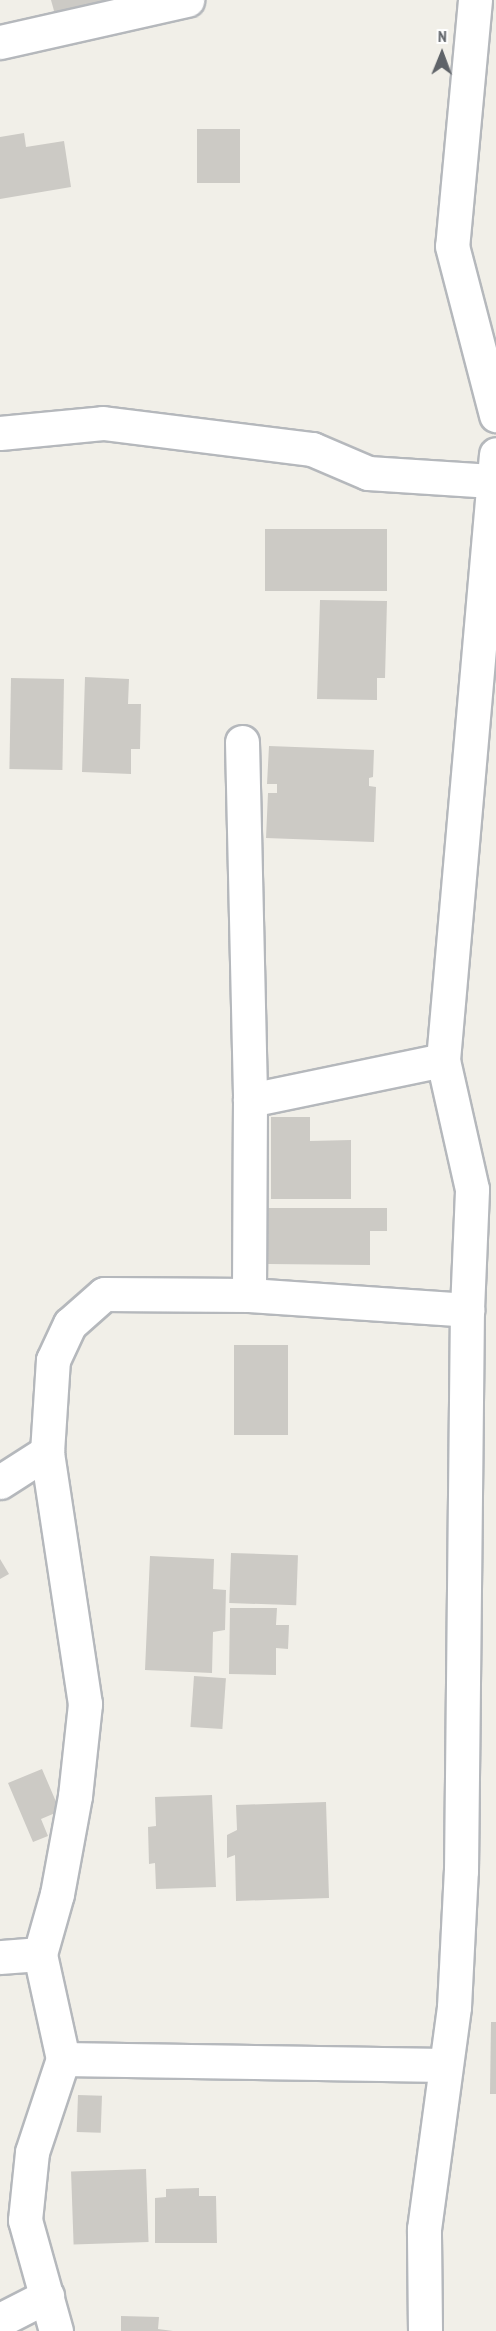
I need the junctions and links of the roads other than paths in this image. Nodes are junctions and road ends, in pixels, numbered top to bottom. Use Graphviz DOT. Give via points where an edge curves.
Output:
graph roads {
  1 [pos="187,0"];
  2 [pos="475,0"];
  3 [pos="0,42"];
  4 [pos="496,415"];
  5 [pos="0,433"];
  6 [pos="494,468"];
  7 [pos="242,742"];
  8 [pos="443,1060"];
  9 [pos="250,1100"];
  10 [pos="484,1189"];
  11 [pos="249,1295"];
  12 [pos="467,1310"];
  13 [pos="47,1452"];
  14 [pos="0,1482"];
  15 [pos="40,1954"];
  16 [pos="0,1957"];
  17 [pos="63,2059"];
  18 [pos="445,2065"];
  19 [pos="47,2296"];
  20 [pos="0,2320"];
  21 [pos="56,2331"];
  22 [pos="425,2331"];
  1 -- 3 [label="street"];
  2 -- 4 [label="street" via="452,246"];
  5 -- 6 [label="street" via="103,423 312,449 368,473"];
  6 -- 8 [label="street"];
  7 -- 9 [label="street"];
  8 -- 9 [label="street"];
  8 -- 10 [label="street"];
  9 -- 11 [label="street"];
  10 -- 12 [label="street"];
  11 -- 12 [label="street"];
  11 -- 13 [label="street" via="104,1294 70,1324 53,1360"];
  12 -- 18 [label="street" via="461,1871 454,2007"];
  13 -- 14 [label="street"];
  13 -- 15 [label="street" via="85,1704 75,1796 57,1894"];
  15 -- 16 [label="street"];
  15 -- 17 [label="street"];
  17 -- 18 [label="street"];
  17 -- 19 [label="street" via="32,2152 25,2220"];
  18 -- 22 [label="street" via="424,2229"];
  19 -- 20 [label="street"];
  19 -- 21 [label="street"];
}
